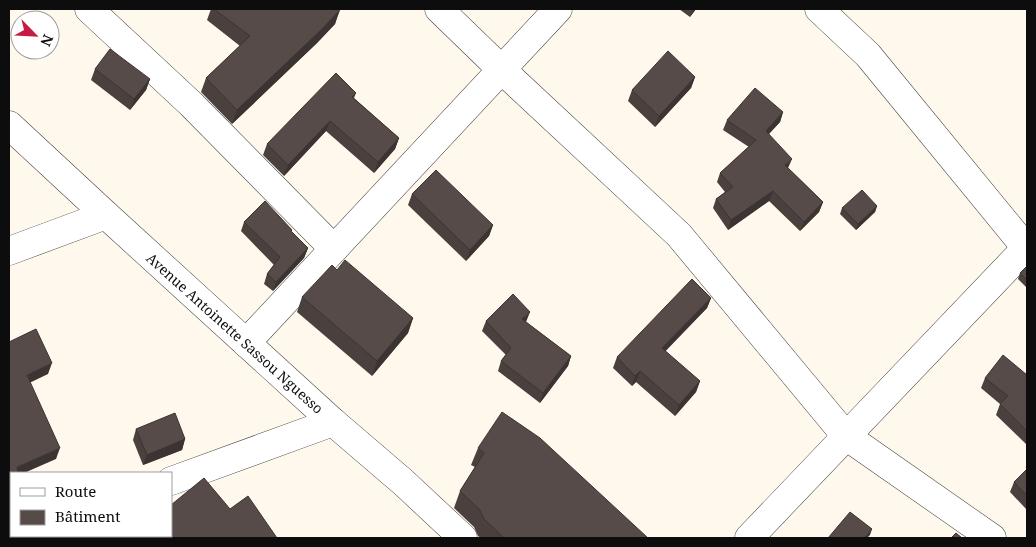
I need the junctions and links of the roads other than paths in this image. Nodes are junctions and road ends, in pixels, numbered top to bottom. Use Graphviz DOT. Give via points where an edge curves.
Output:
graph roads {
  1 [pos="89,9"];
  2 [pos="439,9"];
  3 [pos="558,9"];
  4 [pos="819,9"];
  5 [pos="502,70"];
  6 [pos="9,125"];
  7 [pos="106,216"];
  8 [pos="1027,248"];
  9 [pos="334,249"];
  10 [pos="9,251"];
  11 [pos="246,343"];
  12 [pos="333,422"];
  13 [pos="846,436"];
  14 [pos="172,481"];
  15 [pos="463,538"];
  16 [pos="749,538"];
  17 [pos="992,538"];
  1 -- 9 [label="street" via="191,104"];
  2 -- 5 [label="street"];
  3 -- 5 [label="street"];
  4 -- 8 [label="street" via="868,55"];
  5 -- 9 [label="street"];
  5 -- 13 [label="street" via="679,235"];
  6 -- 7 [label="street, Avenue Antoinette Sassou Nguesso"];
  7 -- 10 [label="street"];
  7 -- 11 [label="street, Avenue Antoinette Sassou Nguesso"];
  8 -- 13 [label="street"];
  9 -- 11 [label="street"];
  11 -- 12 [label="street, Avenue Antoinette Sassou Nguesso"];
  12 -- 14 [label="street"];
  12 -- 15 [label="street, Avenue Antoinette Sassou Nguesso"];
  13 -- 16 [label="street"];
  13 -- 17 [label="street"];
}
